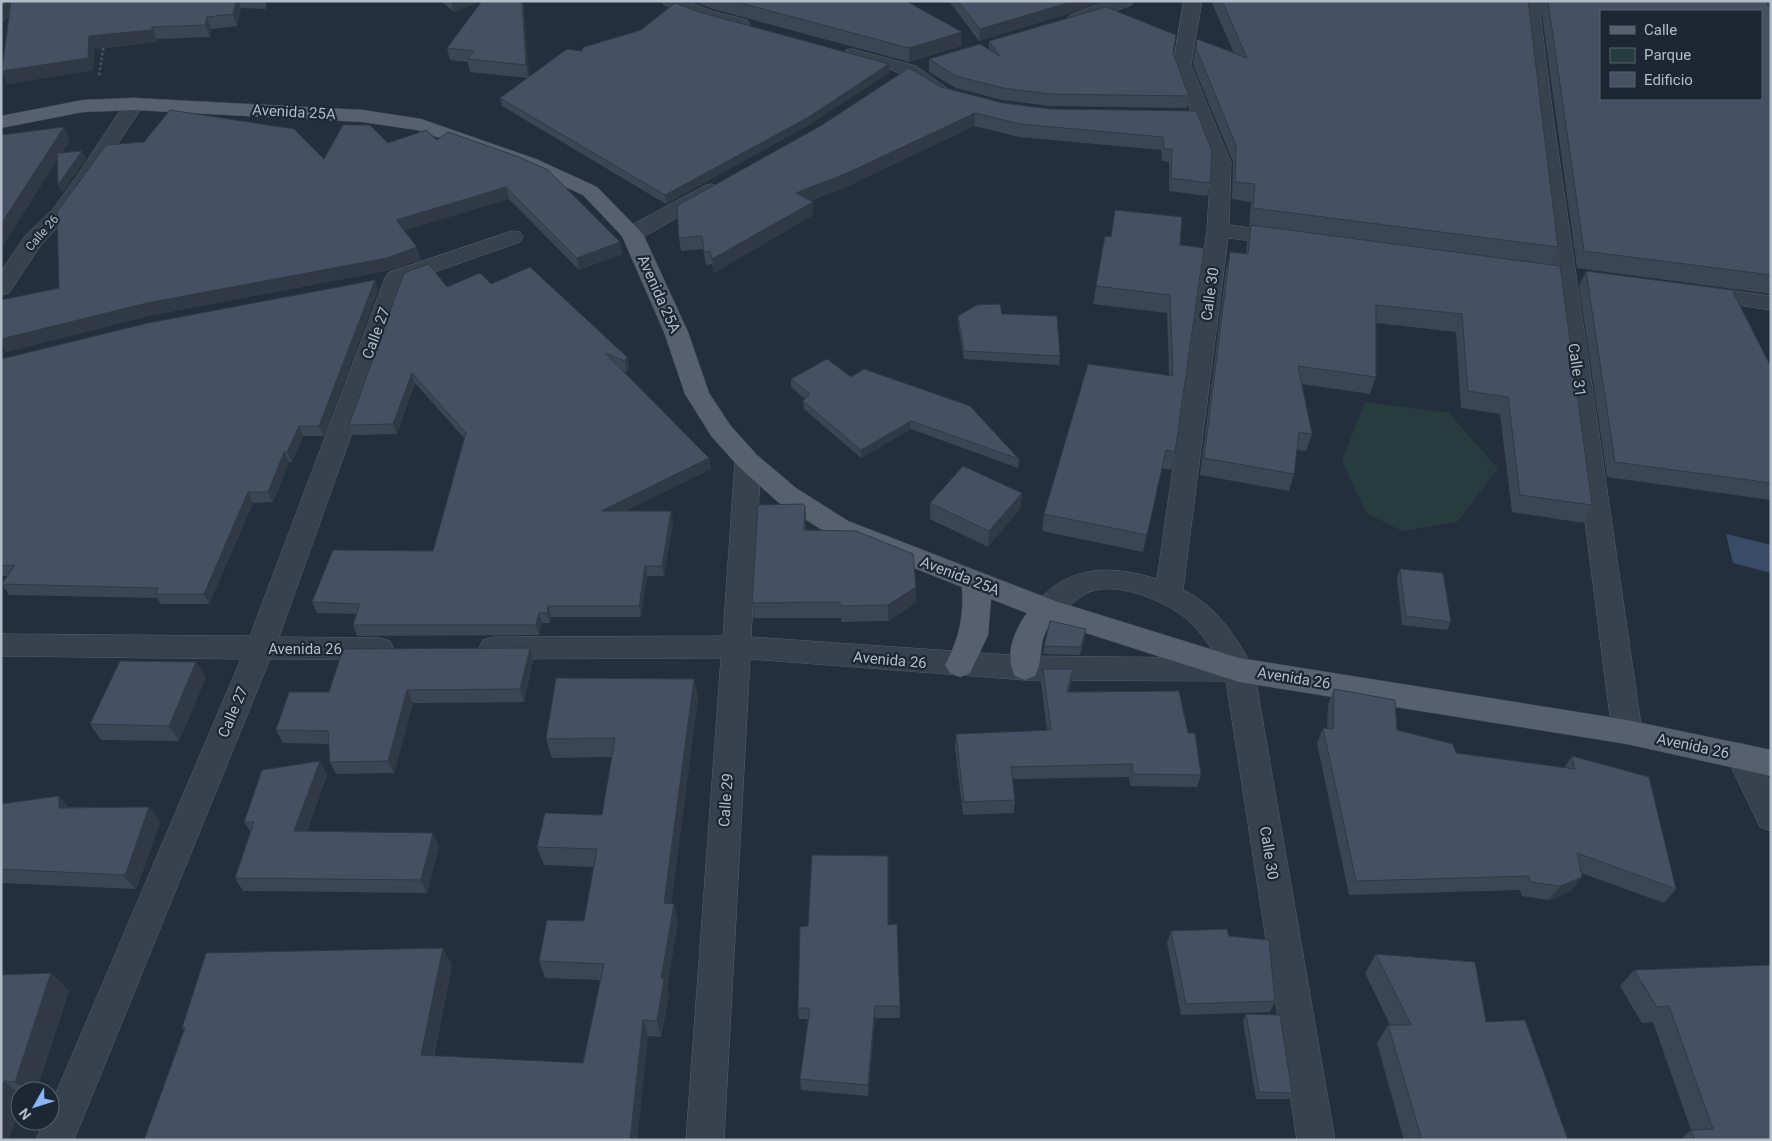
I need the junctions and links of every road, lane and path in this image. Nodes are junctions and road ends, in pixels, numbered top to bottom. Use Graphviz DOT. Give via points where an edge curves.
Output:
graph roads {
  1 [pos="671,1"];
  2 [pos="1125,1"];
  3 [pos="1193,1"];
  4 [pos="1598,9"];
  5 [pos="1060,24"];
  6 [pos="762,30"];
  7 [pos="99,39"];
  8 [pos="836,50"];
  9 [pos="936,62"];
  10 [pos="909,70"];
  11 [pos="886,85"];
  12 [pos="958,97"];
  13 [pos="134,104"];
  14 [pos="83,106"];
  15 [pos="1,122"];
  16 [pos="728,180"];
  17 [pos="1218,230"];
  18 [pos="632,234"];
  19 [pos="512,237"];
  20 [pos="1307,241"];
  21 [pos="396,278"];
  22 [pos="367,284"];
  23 [pos="1,288"];
  24 [pos="1682,291"];
  25 [pos="1771,303"];
  26 [pos="748,461"];
  27 [pos="976,584"];
  28 [pos="1169,592"];
  29 [pos="1046,609"];
  30 [pos="1,645"];
  31 [pos="736,647"];
  32 [pos="468,648"];
  33 [pos="260,649"];
  34 [pos="408,649"];
  35 [pos="960,665"];
  36 [pos="1025,668"];
  37 [pos="1239,670"];
  38 [pos="1627,732"];
  39 [pos="1741,756"];
  40 [pos="1771,763"];
  41 [pos="1771,817"];
  42 [pos="55,1140"];
  43 [pos="705,1140"];
  44 [pos="1316,1140"];
  1 -- 6 [label="street" via="706,15"];
  2 -- 5 [label="street"];
  3 -- 17 [label="street, Calle 30" via="1182,65 1193,116 1221,163"];
  4 -- 38 [label="street, Calle 31" via="1531,7"];
  7 -- 14 [label="path" via="104,44 99,76"];
  8 -- 10 [label="street"];
  9 -- 10 [label="street"];
  10 -- 11 [label="street"];
  10 -- 12 [label="street"];
  13 -- 14 [label="main road, Avenida 25A"];
  13 -- 18 [label="main road, Avenida 25A" via="362,116 421,125 529,163 590,191"];
  13 -- 23 [label="street, Calle 26" via="87,176 60,213 33,241"];
  14 -- 15 [label="main road, Avenida 25A"];
  16 -- 18 [label="street"];
  17 -- 20 [label="street"];
  17 -- 28 [label="street, Calle 30"];
  18 -- 26 [label="main road, Avenida 25A" via="676,332 697,394 721,431"];
  19 -- 21 [label="street"];
  21 -- 22 [label="street"];
  21 -- 33 [label="street, Calle 27"];
  24 -- 25 [label="street"];
  26 -- 27 [label="main road, Avenida 25A" via="787,495 839,528"];
  26 -- 31 [label="street, Calle 29"];
  27 -- 29 [label="main road, Avenida 25A"];
  27 -- 35 [label="main road" via="977,626"];
  28 -- 29 [label="street, Calle 30" via="1120,581 1092,581 1067,591"];
  28 -- 37 [label="street, Calle 30" via="1201,615"];
  29 -- 36 [label="main road" via="1027,636"];
  29 -- 37 [label="main road, Avenida 25A"];
  30 -- 33 [label="street, Avenida 26"];
  31 -- 32 [label="street, Avenida 26"];
  31 -- 35 [label="street, Avenida 26"];
  31 -- 43 [label="street, Calle 29"];
  33 -- 34 [label="street, Avenida 26"];
  33 -- 42 [label="street, Calle 27"];
  35 -- 36 [label="street, Avenida 26"];
  36 -- 37 [label="street, Avenida 26"];
  37 -- 38 [label="main road, Avenida 26"];
  37 -- 44 [label="street, Calle 30"];
  38 -- 39 [label="main road, Avenida 26"];
  39 -- 40 [label="main road, Avenida 26"];
  39 -- 41 [label="street"];
}
